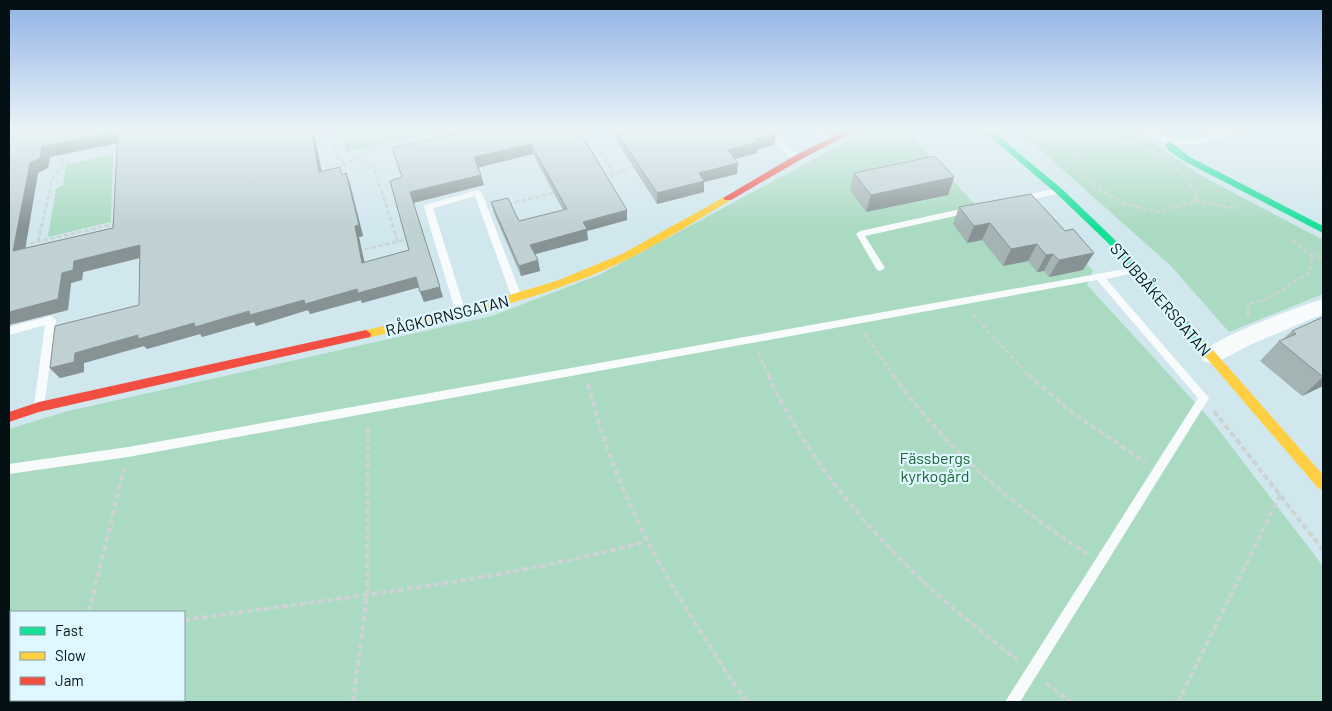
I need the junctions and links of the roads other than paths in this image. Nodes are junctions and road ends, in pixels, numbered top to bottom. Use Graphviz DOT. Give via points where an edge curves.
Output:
graph roads {
  1 [pos="790,162"];
  2 [pos="1025,162"];
  3 [pos="1193,162"];
  4 [pos="1059,191"];
  5 [pos="1012,201"];
  6 [pos="979,208"];
  7 [pos="1323,230"];
  8 [pos="880,268"];
  9 [pos="1137,270"];
  10 [pos="1099,277"];
  11 [pos="517,298"];
  12 [pos="1323,306"];
  13 [pos="461,313"];
  14 [pos="9,331"];
  15 [pos="1211,355"];
  16 [pos="39,407"];
  17 [pos="9,417"];
  18 [pos="9,469"];
  19 [pos="1323,484"];
  20 [pos="1012,702"];
  1 -- 11 [label="street, RÅGKORNSGATAN" via="637,250 591,272"];
  2 -- 4 [label="street, STUBBÅKERSGATAN"];
  3 -- 7 [label="street"];
  4 -- 5 [label="lane"];
  4 -- 9 [label="street, STUBBÅKERSGATAN"];
  6 -- 8 [label="lane" via="860,234"];
  9 -- 10 [label="lane"];
  9 -- 15 [label="street, STUBBÅKERSGATAN"];
  10 -- 18 [label="lane" via="128,452"];
  10 -- 20 [label="lane" via="1204,398"];
  11 -- 13 [label="street, RÅGKORNSGATAN"];
  11 -- 13 [label="lane" via="478,193 428,207"];
  12 -- 15 [label="street"];
  13 -- 16 [label="street, RÅGKORNSGATAN"];
  14 -- 16 [label="lane" via="51,320"];
  15 -- 19 [label="street, STUBBÅKERSGATAN"];
  16 -- 17 [label="street, RÅGKORNSGATAN"];
}
